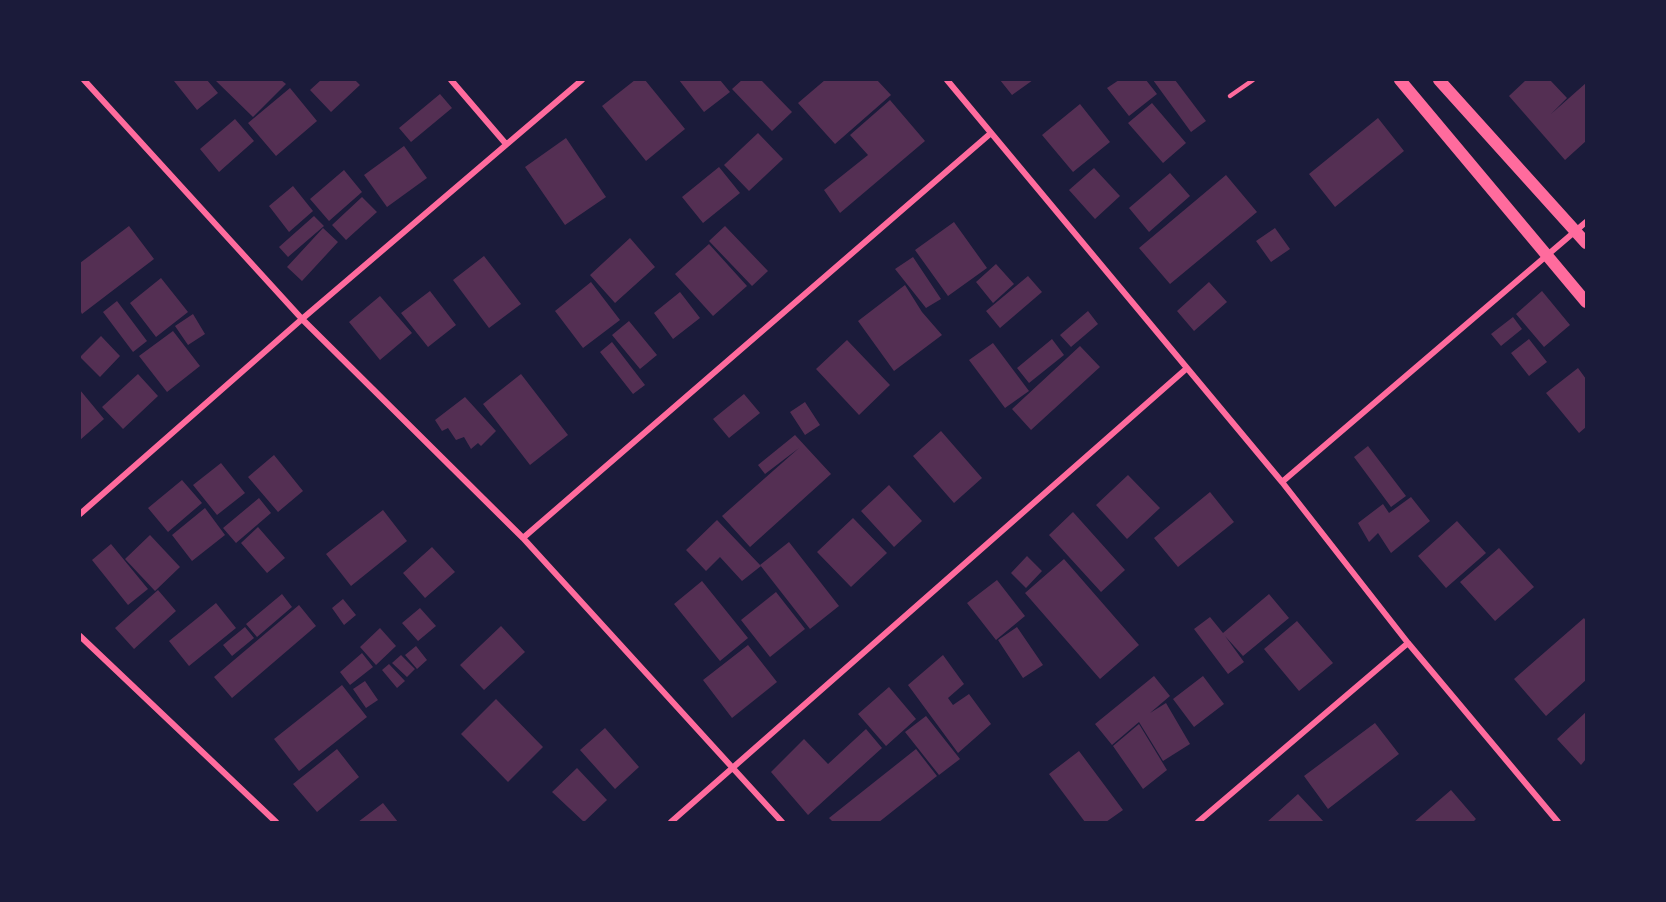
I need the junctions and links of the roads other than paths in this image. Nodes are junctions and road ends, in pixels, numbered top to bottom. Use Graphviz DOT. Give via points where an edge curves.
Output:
graph roads {
  1 [pos="84,80"];
  2 [pos="451,80"];
  3 [pos="582,80"];
  4 [pos="946,80"];
  5 [pos="1253,80"];
  6 [pos="1400,80"];
  7 [pos="1439,80"];
  8 [pos="1230,96"];
  9 [pos="991,133"];
  10 [pos="506,144"];
  11 [pos="1587,222"];
  12 [pos="1576,231"];
  13 [pos="1587,243"];
  14 [pos="1548,256"];
  15 [pos="1587,302"];
  16 [pos="302,319"];
  17 [pos="1186,369"];
  18 [pos="1282,482"];
  19 [pos="80,514"];
  20 [pos="523,538"];
  21 [pos="80,636"];
  22 [pos="1408,643"];
  23 [pos="731,768"];
  24 [pos="276,822"];
  25 [pos="671,822"];
  26 [pos="782,822"];
  27 [pos="1198,822"];
  28 [pos="1558,822"];
  1 -- 16 [label="street"];
  2 -- 10 [label="street"];
  3 -- 10 [label="street"];
  4 -- 9 [label="street"];
  5 -- 8 [label="lane"];
  6 -- 14 [label="main road"];
  7 -- 12 [label="main road"];
  9 -- 17 [label="street"];
  9 -- 20 [label="street"];
  10 -- 16 [label="street"];
  11 -- 12 [label="street"];
  12 -- 13 [label="main road"];
  12 -- 14 [label="street"];
  14 -- 15 [label="main road"];
  14 -- 18 [label="street"];
  16 -- 19 [label="street"];
  16 -- 20 [label="street"];
  17 -- 18 [label="street"];
  17 -- 23 [label="street"];
  18 -- 22 [label="street"];
  20 -- 23 [label="street"];
  21 -- 24 [label="street"];
  22 -- 27 [label="street"];
  22 -- 28 [label="street"];
  23 -- 25 [label="street"];
  23 -- 26 [label="street"];
}
